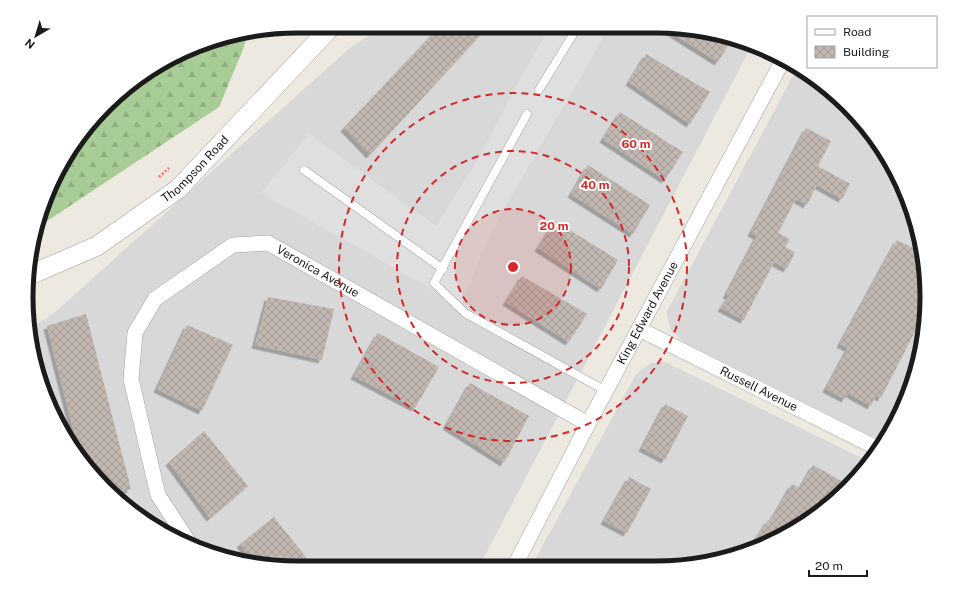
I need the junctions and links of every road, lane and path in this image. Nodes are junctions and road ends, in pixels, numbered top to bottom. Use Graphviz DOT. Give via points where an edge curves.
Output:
graph roads {
  1 [pos="325,33"];
  2 [pos="574,33"];
  3 [pos="781,64"];
  4 [pos="539,90"];
  5 [pos="527,114"];
  6 [pos="172,166"];
  7 [pos="304,170"];
  8 [pos="157,179"];
  9 [pos="443,269"];
  10 [pos="34,274"];
  11 [pos="640,329"];
  12 [pos="606,391"];
  13 [pos="588,424"];
  14 [pos="874,447"];
  15 [pos="185,536"];
  16 [pos="517,561"];
  1 -- 10 [label="street, Thompson Road" via="178,189 97,246"];
  2 -- 4 [label="lane"];
  3 -- 11 [label="street, King Edward Avenue"];
  5 -- 9 [label="lane"];
  6 -- 8 [label="path"];
  7 -- 9 [label="lane"];
  9 -- 12 [label="lane" via="434,283 465,313"];
  11 -- 12 [label="street, King Edward Avenue"];
  11 -- 14 [label="street, Russell Avenue"];
  12 -- 13 [label="street, King Edward Avenue"];
  13 -- 15 [label="street, Veronica Avenue" via="268,243 232,245 155,299 135,333 130,379 158,495"];
  13 -- 16 [label="street, King Edward Avenue"];
}
